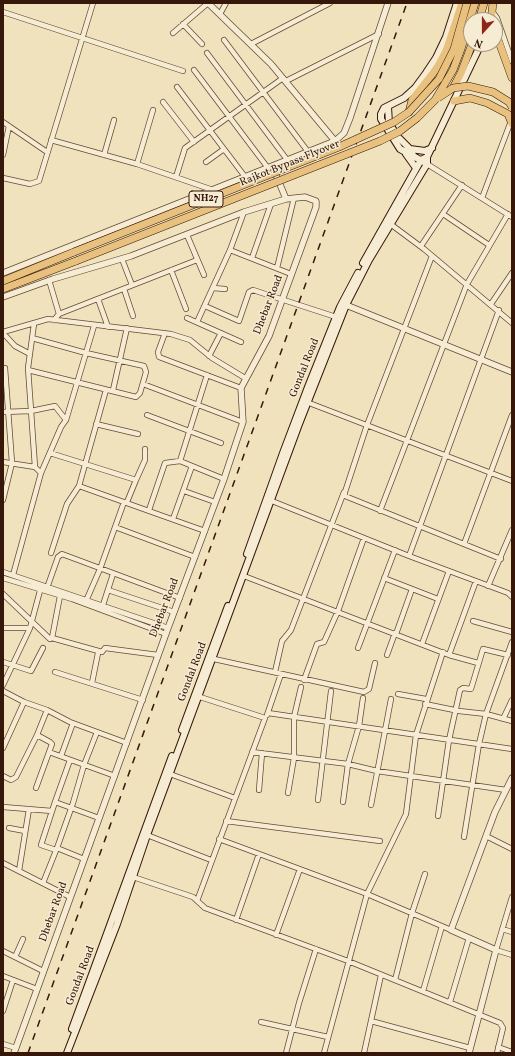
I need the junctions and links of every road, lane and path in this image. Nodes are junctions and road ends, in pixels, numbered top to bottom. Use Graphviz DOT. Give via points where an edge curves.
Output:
graph roads {
  1 [pos="94,3"];
  2 [pos="208,3"];
  3 [pos="226,3"];
  4 [pos="330,3"];
  5 [pos="388,3"];
  6 [pos="457,3"];
  7 [pos="462,3"];
  8 [pos="467,3"];
  9 [pos="475,3"];
  10 [pos="3,12"];
  11 [pos="220,14"];
  12 [pos="183,24"];
  13 [pos="173,33"];
  14 [pos="378,34"];
  15 [pos="503,35"];
  16 [pos="84,38"];
  17 [pos="224,40"];
  18 [pos="202,44"];
  19 [pos="251,44"];
  20 [pos="469,52"];
  21 [pos="477,52"];
  22 [pos="503,52"];
  23 [pos="208,53"];
  24 [pos="512,61"];
  25 [pos="194,70"];
  26 [pos="184,71"];
  27 [pos="512,78"];
  28 [pos="284,80"];
  29 [pos="177,87"];
  30 [pos="453,88"];
  31 [pos="264,92"];
  32 [pos="435,100"];
  33 [pos="454,101"];
  34 [pos="162,102"];
  35 [pos="246,105"];
  36 [pos="512,107"];
  37 [pos="153,110"];
  38 [pos="409,112"];
  39 [pos="228,117"];
  40 [pos="114,120"];
  41 [pos="3,122"];
  42 [pos="511,123"];
  43 [pos="9,126"];
  44 [pos="210,130"];
  45 [pos="51,140"];
  46 [pos="194,142"];
  47 [pos="335,142"];
  48 [pos="432,148"];
  49 [pos="224,149"];
  50 [pos="408,151"];
  51 [pos="47,152"];
  52 [pos="309,153"];
  53 [pos="104,154"];
  54 [pos="3,155"];
  55 [pos="425,160"];
  56 [pos="288,161"];
  57 [pos="206,162"];
  58 [pos="137,164"];
  59 [pos="270,167"];
  60 [pos="416,168"];
  61 [pos="176,177"];
  62 [pos="3,178"];
  63 [pos="246,178"];
  64 [pos="462,185"];
  65 [pos="214,190"];
  66 [pos="294,198"];
  67 [pos="482,198"];
  68 [pos="286,199"];
  69 [pos="271,204"];
  70 [pos="244,212"];
  71 [pos="443,214"];
  72 [pos="510,215"];
  73 [pos="388,223"];
  74 [pos="187,235"];
  75 [pos="489,245"];
  76 [pos="421,246"];
  77 [pos="230,250"];
  78 [pos="432,256"];
  79 [pos="252,258"];
  80 [pos="122,259"];
  81 [pos="197,260"];
  82 [pos="37,263"];
  83 [pos="277,268"];
  84 [pos="11,270"];
  85 [pos="171,270"];
  86 [pos="24,272"];
  87 [pos="45,272"];
  88 [pos="512,273"];
  89 [pos="3,274"];
  90 [pos="291,274"];
  91 [pos="204,275"];
  92 [pos="49,280"];
  93 [pos="3,281"];
  94 [pos="467,284"];
  95 [pos="132,286"];
  96 [pos="213,288"];
  97 [pos="3,289"];
  98 [pos="124,289"];
  99 [pos="225,289"];
  100 [pos="3,297"];
  101 [pos="98,299"];
  102 [pos="283,299"];
  103 [pos="345,302"];
  104 [pos="491,304"];
  105 [pos="205,306"];
  106 [pos="186,309"];
  107 [pos="499,310"];
  108 [pos="59,314"];
  109 [pos="133,316"];
  110 [pos="336,316"];
  111 [pos="187,318"];
  112 [pos="54,320"];
  113 [pos="197,322"];
  114 [pos="512,323"];
  115 [pos="34,324"];
  116 [pos="94,326"];
  117 [pos="108,327"];
  118 [pos="127,328"];
  119 [pos="404,328"];
  120 [pos="3,333"];
  121 [pos="165,333"];
  122 [pos="221,333"];
  123 [pos="32,338"];
  124 [pos="241,342"];
  125 [pos="444,343"];
  126 [pos="86,353"];
  127 [pos="30,354"];
  128 [pos="209,356"];
  129 [pos="482,359"];
  130 [pos="120,360"];
  131 [pos="5,368"];
  132 [pos="28,370"];
  133 [pos="512,372"];
  134 [pos="207,375"];
  135 [pos="245,378"];
  136 [pos="77,382"];
  137 [pos="143,384"];
  138 [pos="241,388"];
  139 [pos="106,390"];
  140 [pos="114,390"];
  141 [pos="305,402"];
  142 [pos="199,406"];
  143 [pos="31,410"];
  144 [pos="3,412"];
  145 [pos="9,412"];
  146 [pos="147,414"];
  147 [pos="512,415"];
  148 [pos="66,420"];
  149 [pos="243,422"];
  150 [pos="96,424"];
  151 [pos="367,425"];
  152 [pos="190,432"];
  153 [pos="138,434"];
  154 [pos="407,441"];
  155 [pos="221,443"];
  156 [pos="145,449"];
  157 [pos="50,453"];
  158 [pos="446,456"];
  159 [pos="180,461"];
  160 [pos="3,462"];
  161 [pos="12,463"];
  162 [pos="85,465"];
  163 [pos="192,466"];
  164 [pos="35,467"];
  165 [pos="41,473"];
  166 [pos="490,473"];
  167 [pos="224,479"];
  168 [pos="136,480"];
  169 [pos="512,481"];
  170 [pos="79,486"];
  171 [pos="184,491"];
  172 [pos="344,492"];
  173 [pos="3,500"];
  174 [pos="272,501"];
  175 [pos="125,502"];
  176 [pos="215,502"];
  177 [pos="149,510"];
  178 [pos="380,511"];
  179 [pos="173,519"];
  180 [pos="331,525"];
  181 [pos="115,527"];
  182 [pos="420,527"];
  183 [pos="512,530"];
  184 [pos="205,531"];
  185 [pos="364,538"];
  186 [pos="464,544"];
  187 [pos="395,550"];
  188 [pos="51,553"];
  189 [pos="409,556"];
  190 [pos="195,557"];
  191 [pos="501,559"];
  192 [pos="100,569"];
  193 [pos="449,571"];
  194 [pos="3,572"];
  195 [pos="113,574"];
  196 [pos="12,575"];
  197 [pos="244,576"];
  198 [pos="3,578"];
  199 [pos="384,578"];
  200 [pos="476,581"];
  201 [pos="488,586"];
  202 [pos="41,587"];
  203 [pos="47,589"];
  204 [pos="412,589"];
  205 [pos="108,590"];
  206 [pos="3,594"];
  207 [pos="60,596"];
  208 [pos="512,597"];
  209 [pos="180,598"];
  210 [pos="87,599"];
  211 [pos="304,599"];
  212 [pos="438,599"];
  213 [pos="85,605"];
  214 [pos="103,605"];
  215 [pos="338,611"];
  216 [pos="174,612"];
  217 [pos="473,621"];
  218 [pos="32,622"];
  219 [pos="368,623"];
  220 [pos="3,628"];
  221 [pos="30,628"];
  222 [pos="167,631"];
  223 [pos="512,632"];
  224 [pos="395,634"];
  225 [pos="51,639"];
  226 [pos="512,642"];
  227 [pos="422,644"];
  228 [pos="358,648"];
  229 [pos="443,652"];
  230 [pos="98,653"];
  231 [pos="158,655"];
  232 [pos="387,655"];
  233 [pos="449,655"];
  234 [pos="508,655"];
  235 [pos="214,659"];
  236 [pos="3,662"];
  237 [pos="375,663"];
  238 [pos="478,663"];
  239 [pos="11,666"];
  240 [pos="55,672"];
  241 [pos="275,672"];
  242 [pos="281,674"];
  243 [pos="305,680"];
  244 [pos="92,683"];
  245 [pos="3,685"];
  246 [pos="301,687"];
  247 [pos="3,691"];
  248 [pos="331,691"];
  249 [pos="398,694"];
  250 [pos="197,696"];
  251 [pos="363,698"];
  252 [pos="391,699"];
  253 [pos="143,700"];
  254 [pos="512,700"];
  255 [pos="24,702"];
  256 [pos="426,702"];
  257 [pos="47,710"];
  258 [pos="457,710"];
  259 [pos="268,713"];
  260 [pos="486,714"];
  261 [pos="294,717"];
  262 [pos="266,718"];
  263 [pos="503,719"];
  264 [pos="512,721"];
  265 [pos="326,722"];
  266 [pos="73,723"];
  267 [pos="359,726"];
  268 [pos="386,731"];
  269 [pos="97,732"];
  270 [pos="37,735"];
  271 [pos="416,735"];
  272 [pos="449,740"];
  273 [pos="127,743"];
  274 [pos="479,744"];
  275 [pos="3,748"];
  276 [pos="512,750"];
  277 [pos="49,752"];
  278 [pos="252,752"];
  279 [pos="262,753"];
  280 [pos="61,756"];
  281 [pos="294,758"];
  282 [pos="70,760"];
  283 [pos="323,762"];
  284 [pos="348,764"];
  285 [pos="84,765"];
  286 [pos="377,771"];
  287 [pos="170,774"];
  288 [pos="410,775"];
  289 [pos="3,776"];
  290 [pos="114,776"];
  291 [pos="512,778"];
  292 [pos="442,780"];
  293 [pos="472,784"];
  294 [pos="36,788"];
  295 [pos="509,789"];
  296 [pos="259,790"];
  297 [pos="288,793"];
  298 [pos="234,798"];
  299 [pos="318,800"];
  300 [pos="55,802"];
  301 [pos="342,802"];
  302 [pos="371,805"];
  303 [pos="3,807"];
  304 [pos="72,808"];
  305 [pos="29,809"];
  306 [pos="52,811"];
  307 [pos="438,816"];
  308 [pos="99,818"];
  309 [pos="226,821"];
  310 [pos="9,828"];
  311 [pos="25,830"];
  312 [pos="147,835"];
  313 [pos="486,836"];
  314 [pos="464,837"];
  315 [pos="219,839"];
  316 [pos="380,841"];
  317 [pos="56,849"];
  318 [pos="512,849"];
  319 [pos="259,854"];
  320 [pos="84,859"];
  321 [pos="211,860"];
  322 [pos="3,863"];
  323 [pos="300,869"];
  324 [pos="19,871"];
  325 [pos="425,874"];
  326 [pos="131,876"];
  327 [pos="43,883"];
  328 [pos="367,894"];
  329 [pos="70,897"];
  330 [pos="512,900"];
  331 [pos="197,901"];
  332 [pos="412,913"];
  333 [pos="236,920"];
  334 [pos="442,926"];
  335 [pos="502,929"];
  336 [pos="451,930"];
  337 [pos="512,932"];
  338 [pos="276,935"];
  339 [pos="469,938"];
  340 [pos="23,939"];
  341 [pos="316,949"];
  342 [pos="496,950"];
  343 [pos="3,951"];
  344 [pos="512,955"];
  345 [pos="15,957"];
  346 [pos="348,962"];
  347 [pos="43,971"];
  348 [pos="381,974"];
  349 [pos="3,976"];
  350 [pos="13,980"];
  351 [pos="395,980"];
  352 [pos="37,989"];
  353 [pos="423,992"];
  354 [pos="450,1002"];
  355 [pos="3,1011"];
  356 [pos="479,1014"];
  357 [pos="371,1021"];
  358 [pos="261,1022"];
  359 [pos="293,1029"];
  360 [pos="328,1037"];
  361 [pos="3,1044"];
  362 [pos="498,1047"];
  363 [pos="470,1050"];
  364 [pos="15,1051"];
  365 [pos="512,1052"];
  366 [pos="63,1053"];
  367 [pos="67,1053"];
  368 [pos="286,1053"];
  369 [pos="324,1053"];
  370 [pos="364,1053"];
  371 [pos="497,1053"];
  1 -- 16 [label="street"];
  2 -- 11 [label="street"];
  2 -- 12 [label="street"];
  3 -- 11 [label="street"];
  4 -- 19 [label="street"];
  5 -- 14 [label="street"];
  6 -- 50 [label="main road" via="436,58 415,88 404,98 382,110 381,119 395,143"];
  7 -- 38 [label="highway" via="446,51 437,68 412,100"];
  8 -- 38 [label="highway, Rajkot Bypass Flyover / NH27, bridge" via="454,49 446,66 430,91"];
  9 -- 32 [label="highway, Rajkot Bypass Flyover / NH27, bridge" via="462,49"];
  10 -- 16 [label="street"];
  11 -- 19 [label="street"];
  12 -- 13 [label="street"];
  12 -- 18 [label="street"];
  14 -- 28 [label="street"];
  14 -- 47 [label="street" via="348,124 344,133"];
  15 -- 24 [label="street"];
  16 -- 26 [label="street"];
  16 -- 45 [label="street"];
  17 -- 31 [label="street"];
  19 -- 28 [label="street"];
  20 -- 30 [label="highway"];
  21 -- 33 [label="main road"];
  22 -- 27 [label="highway"];
  23 -- 35 [label="street"];
  25 -- 39 [label="street"];
  28 -- 31 [label="street"];
  28 -- 47 [label="street"];
  29 -- 44 [label="street"];
  30 -- 32 [label="highway, bridge"];
  30 -- 36 [label="highway, bridge" via="480,88 500,96"];
  31 -- 35 [label="street"];
  31 -- 52 [label="street"];
  32 -- 87 [label="highway, Rajkot Bypass Flyover / NH27, bridge" via="400,131 380,141"];
  33 -- 42 [label="highway" via="470,98 487,103 508,114"];
  33 -- 48 [label="main road"];
  34 -- 46 [label="street"];
  35 -- 39 [label="street"];
  35 -- 56 [label="street"];
  37 -- 58 [label="street"];
  38 -- 82 [label="highway, Rajkot Bypass Flyover / NH27, bridge" via="370,134 74,252"];
  39 -- 44 [label="street"];
  39 -- 59 [label="street"];
  40 -- 53 [label="street"];
  41 -- 43 [label="street"];
  42 -- 67 [label="street"];
  43 -- 51 [label="street"];
  43 -- 54 [label="street"];
  44 -- 46 [label="street"];
  44 -- 49 [label="street"];
  45 -- 51 [label="street"];
  45 -- 53 [label="street"];
  46 -- 61 [label="street" via="184,150"];
  47 -- 52 [label="street"];
  48 -- 50 [label="main road" via="425,151"];
  48 -- 55 [label="main road"];
  49 -- 57 [label="street"];
  49 -- 63 [label="street"];
  50 -- 55 [label="main road"];
  50 -- 60 [label="main road"];
  51 -- 62 [label="street" via="39,182 36,184"];
  52 -- 56 [label="street"];
  53 -- 58 [label="street"];
  55 -- 60 [label="main road"];
  55 -- 64 [label="street"];
  55 -- 73 [label="main road"];
  56 -- 59 [label="street"];
  58 -- 61 [label="street"];
  59 -- 63 [label="street"];
  59 -- 68 [label="street"];
  60 -- 73 [label="main road"];
  61 -- 65 [label="street"];
  63 -- 65 [label="street"];
  64 -- 67 [label="street"];
  64 -- 71 [label="street"];
  65 -- 82 [label="street"];
  66 -- 68 [label="street, Dhebar Road"];
  66 -- 83 [label="street"];
  66 -- 90 [label="street, Dhebar Road" via="311,198 317,204"];
  67 -- 72 [label="street"];
  68 -- 69 [label="street, Dhebar Road"];
  69 -- 70 [label="street, Dhebar Road"];
  69 -- 79 [label="street"];
  70 -- 74 [label="street, Dhebar Road"];
  70 -- 77 [label="street"];
  71 -- 75 [label="street"];
  71 -- 76 [label="street"];
  72 -- 75 [label="street"];
  73 -- 76 [label="street"];
  73 -- 103 [label="main road"];
  74 -- 80 [label="street, Dhebar Road"];
  74 -- 81 [label="street"];
  75 -- 94 [label="street"];
  76 -- 78 [label="street"];
  77 -- 79 [label="street"];
  77 -- 96 [label="street"];
  78 -- 94 [label="street"];
  78 -- 119 [label="street"];
  79 -- 83 [label="street"];
  80 -- 92 [label="street, Dhebar Road"];
  80 -- 95 [label="street"];
  81 -- 85 [label="street"];
  81 -- 91 [label="street"];
  82 -- 84 [label="street"];
  82 -- 86 [label="highway, NH27"];
  83 -- 90 [label="street"];
  84 -- 86 [label="highway"];
  84 -- 89 [label="street"];
  85 -- 95 [label="street"];
  85 -- 106 [label="street"];
  86 -- 93 [label="highway, NH27"];
  87 -- 92 [label="street"];
  87 -- 97 [label="highway, NH27"];
  88 -- 104 [label="street"];
  90 -- 102 [label="street, Dhebar Road"];
  92 -- 100 [label="street, Dhebar Road"];
  92 -- 108 [label="street"];
  94 -- 104 [label="street"];
  94 -- 125 [label="street"];
  95 -- 98 [label="street"];
  96 -- 99 [label="street"];
  96 -- 105 [label="street"];
  98 -- 101 [label="street"];
  98 -- 109 [label="street"];
  101 -- 108 [label="street"];
  101 -- 117 [label="street"];
  102 -- 105 [label="street" via="250,291 240,321"];
  102 -- 110 [label="street"];
  102 -- 135 [label="street, Dhebar Road" via="266,342"];
  103 -- 110 [label="main road, Gondal Road"];
  103 -- 119 [label="street"];
  103 -- 141 [label="main road"];
  104 -- 107 [label="street"];
  105 -- 113 [label="street"];
  107 -- 114 [label="street"];
  107 -- 129 [label="street"];
  108 -- 112 [label="street"];
  110 -- 141 [label="main road, Gondal Road"];
  111 -- 113 [label="street"];
  112 -- 115 [label="street" via="48,319"];
  112 -- 116 [label="street"];
  113 -- 122 [label="street"];
  115 -- 120 [label="street"];
  115 -- 123 [label="street"];
  116 -- 117 [label="street"];
  116 -- 126 [label="street"];
  117 -- 118 [label="street"];
  118 -- 121 [label="street"];
  118 -- 130 [label="street"];
  119 -- 125 [label="street"];
  119 -- 151 [label="street"];
  120 -- 127 [label="street" via="15,346"];
  121 -- 128 [label="street" via="186,338"];
  121 -- 134 [label="street" via="158,352 159,357"];
  122 -- 124 [label="street"];
  122 -- 128 [label="street"];
  123 -- 126 [label="street"];
  123 -- 127 [label="street"];
  125 -- 129 [label="street"];
  125 -- 154 [label="street"];
  126 -- 130 [label="street"];
  126 -- 136 [label="street"];
  127 -- 132 [label="street"];
  128 -- 135 [label="street"];
  129 -- 133 [label="street"];
  129 -- 158 [label="street"];
  130 -- 137 [label="street" via="144,366 146,372"];
  130 -- 140 [label="street"];
  131 -- 145 [label="street"];
  132 -- 136 [label="street"];
  132 -- 143 [label="street"];
  134 -- 138 [label="street"];
  134 -- 142 [label="street"];
  135 -- 138 [label="street, Dhebar Road"];
  136 -- 139 [label="street"];
  136 -- 148 [label="street"];
  137 -- 140 [label="street" via="136,397"];
  137 -- 142 [label="street"];
  138 -- 149 [label="street, Dhebar Road"];
  139 -- 140 [label="street"];
  139 -- 150 [label="street"];
  141 -- 151 [label="street"];
  141 -- 174 [label="main road"];
  141 -- 250 [label="main road, Gondal Road"];
  142 -- 149 [label="street"];
  142 -- 152 [label="street"];
  143 -- 145 [label="street"];
  143 -- 148 [label="street" via="54,406"];
  143 -- 164 [label="street"];
  144 -- 145 [label="street"];
  145 -- 161 [label="street"];
  146 -- 152 [label="street"];
  147 -- 166 [label="street"];
  148 -- 157 [label="street"];
  149 -- 167 [label="street, Dhebar Road"];
  150 -- 153 [label="street"];
  150 -- 162 [label="street"];
  151 -- 154 [label="street"];
  151 -- 172 [label="street"];
  152 -- 155 [label="street"];
  152 -- 159 [label="street"];
  154 -- 158 [label="street"];
  154 -- 178 [label="street"];
  156 -- 168 [label="street" via="145,460"];
  157 -- 162 [label="street"];
  157 -- 165 [label="street"];
  158 -- 166 [label="street"];
  158 -- 182 [label="street"];
  159 -- 163 [label="street"];
  159 -- 177 [label="street" via="166,463"];
  160 -- 161 [label="street"];
  161 -- 164 [label="street"];
  161 -- 173 [label="street"];
  162 -- 168 [label="street"];
  162 -- 170 [label="street"];
  163 -- 167 [label="street"];
  163 -- 171 [label="street"];
  164 -- 165 [label="street"];
  165 -- 196 [label="street"];
  166 -- 169 [label="street"];
  166 -- 186 [label="street"];
  167 -- 176 [label="street, Dhebar Road"];
  168 -- 175 [label="street"];
  170 -- 175 [label="street"];
  170 -- 188 [label="street" via="67,504"];
  171 -- 176 [label="street"];
  171 -- 179 [label="street"];
  172 -- 178 [label="street" via="345,496"];
  172 -- 180 [label="street"];
  174 -- 180 [label="street"];
  174 -- 197 [label="main road"];
  175 -- 177 [label="street"];
  175 -- 181 [label="street"];
  176 -- 184 [label="street, Dhebar Road"];
  177 -- 179 [label="street"];
  178 -- 182 [label="street"];
  179 -- 184 [label="street"];
  180 -- 185 [label="street"];
  180 -- 211 [label="street"];
  181 -- 190 [label="street"];
  181 -- 192 [label="street"];
  182 -- 186 [label="street"];
  182 -- 189 [label="street"];
  183 -- 191 [label="street"];
  184 -- 190 [label="street, Dhebar Road"];
  185 -- 187 [label="street"];
  185 -- 215 [label="street"];
  186 -- 191 [label="street"];
  187 -- 189 [label="street"];
  187 -- 199 [label="street"];
  189 -- 193 [label="street"];
  190 -- 209 [label="street, Dhebar Road"];
  191 -- 201 [label="street"];
  192 -- 195 [label="street"];
  192 -- 203 [label="street" via="60,554"];
  192 -- 210 [label="street"];
  193 -- 200 [label="street"];
  193 -- 212 [label="street"];
  194 -- 196 [label="street"];
  195 -- 205 [label="street"];
  195 -- 209 [label="street"];
  196 -- 202 [label="street"];
  197 -- 211 [label="street"];
  197 -- 235 [label="main road"];
  198 -- 202 [label="street"];
  199 -- 204 [label="street"];
  199 -- 219 [label="street"];
  200 -- 201 [label="street"];
  200 -- 233 [label="street"];
  201 -- 208 [label="street"];
  202 -- 203 [label="street"];
  202 -- 218 [label="street"];
  203 -- 207 [label="street"];
  203 -- 210 [label="street"];
  204 -- 212 [label="street"];
  204 -- 224 [label="street"];
  205 -- 214 [label="street"];
  205 -- 216 [label="street"];
  206 -- 218 [label="street"];
  207 -- 213 [label="street"];
  207 -- 225 [label="street"];
  209 -- 216 [label="street, Dhebar Road"];
  210 -- 213 [label="street"];
  210 -- 214 [label="street"];
  211 -- 215 [label="street"];
  211 -- 241 [label="street" via="291,630 282,641"];
  212 -- 227 [label="street"];
  213 -- 222 [label="street"];
  214 -- 222 [label="street"];
  215 -- 219 [label="street"];
  215 -- 243 [label="street" via="324,642 317,644"];
  216 -- 222 [label="street, Dhebar Road"];
  217 -- 223 [label="street"];
  218 -- 221 [label="street"];
  218 -- 225 [label="street"];
  219 -- 224 [label="street"];
  219 -- 228 [label="street"];
  220 -- 221 [label="street"];
  221 -- 239 [label="street"];
  222 -- 231 [label="street, Dhebar Road"];
  224 -- 227 [label="street"];
  224 -- 232 [label="street"];
  225 -- 231 [label="street" via="102,652 105,648"];
  225 -- 239 [label="street" via="31,671"];
  226 -- 234 [label="street"];
  227 -- 229 [label="street"];
  229 -- 233 [label="street"];
  229 -- 256 [label="street"];
  230 -- 244 [label="street"];
  231 -- 253 [label="street, Dhebar Road"];
  233 -- 238 [label="street"];
  234 -- 238 [label="street" via="483,648"];
  234 -- 260 [label="street"];
  235 -- 241 [label="street"];
  235 -- 250 [label="main road"];
  236 -- 239 [label="street"];
  237 -- 243 [label="street" via="369,688 364,692"];
  238 -- 258 [label="street" via="471,689 460,690"];
  239 -- 245 [label="street"];
  240 -- 244 [label="street"];
  241 -- 242 [label="street"];
  242 -- 243 [label="street"];
  242 -- 259 [label="street"];
  244 -- 253 [label="street"];
  246 -- 261 [label="street"];
  247 -- 255 [label="street"];
  248 -- 265 [label="street"];
  249 -- 256 [label="street"];
  250 -- 262 [label="street"];
  250 -- 287 [label="main road"];
  250 -- 326 [label="main road, Gondal Road"];
  251 -- 267 [label="street"];
  252 -- 268 [label="street"];
  253 -- 273 [label="street, Dhebar Road"];
  254 -- 263 [label="street"];
  255 -- 257 [label="street"];
  255 -- 275 [label="street"];
  256 -- 258 [label="street"];
  256 -- 271 [label="street"];
  257 -- 266 [label="street"];
  257 -- 270 [label="street"];
  258 -- 260 [label="street"];
  258 -- 272 [label="street"];
  259 -- 261 [label="street"];
  259 -- 262 [label="street"];
  260 -- 263 [label="street"];
  260 -- 274 [label="street"];
  261 -- 265 [label="street"];
  261 -- 281 [label="street"];
  262 -- 278 [label="street"];
  263 -- 264 [label="street"];
  265 -- 267 [label="street"];
  265 -- 283 [label="street"];
  266 -- 269 [label="street"];
  266 -- 280 [label="street"];
  267 -- 268 [label="street"];
  267 -- 284 [label="street"];
  268 -- 271 [label="street"];
  268 -- 286 [label="street"];
  269 -- 273 [label="street"];
  269 -- 285 [label="street"];
  270 -- 277 [label="street" via="52,744"];
  270 -- 289 [label="street" via="16,777 11,780"];
  271 -- 272 [label="street"];
  271 -- 288 [label="street"];
  272 -- 274 [label="street"];
  272 -- 292 [label="street"];
  273 -- 290 [label="street, Dhebar Road"];
  274 -- 276 [label="street"];
  274 -- 293 [label="street"];
  277 -- 280 [label="street"];
  277 -- 294 [label="street"];
  278 -- 279 [label="street"];
  278 -- 298 [label="street"];
  279 -- 281 [label="street"];
  279 -- 296 [label="street"];
  280 -- 282 [label="street"];
  281 -- 283 [label="street"];
  281 -- 297 [label="street"];
  282 -- 285 [label="street"];
  282 -- 300 [label="street"];
  283 -- 284 [label="street"];
  283 -- 299 [label="street"];
  284 -- 286 [label="street"];
  284 -- 301 [label="street"];
  285 -- 290 [label="street"];
  285 -- 304 [label="street"];
  286 -- 288 [label="street"];
  286 -- 302 [label="street"];
  287 -- 298 [label="street"];
  287 -- 312 [label="main road"];
  288 -- 292 [label="street"];
  288 -- 328 [label="street" via="406,814"];
  290 -- 308 [label="street, Dhebar Road"];
  291 -- 295 [label="street"];
  292 -- 293 [label="street"];
  292 -- 307 [label="street"];
  293 -- 295 [label="street"];
  293 -- 314 [label="street"];
  295 -- 313 [label="street" via="495,812"];
  298 -- 309 [label="street"];
  300 -- 304 [label="street"];
  300 -- 306 [label="street"];
  303 -- 305 [label="street"];
  304 -- 308 [label="street"];
  304 -- 317 [label="street"];
  305 -- 306 [label="street"];
  305 -- 311 [label="street"];
  306 -- 317 [label="street" via="41,845"];
  308 -- 320 [label="street, Dhebar Road"];
  309 -- 315 [label="street"];
  309 -- 316 [label="street"];
  310 -- 311 [label="street"];
  311 -- 324 [label="street"];
  312 -- 321 [label="street"];
  312 -- 326 [label="main road"];
  313 -- 318 [label="street"];
  313 -- 336 [label="street"];
  315 -- 319 [label="street"];
  315 -- 321 [label="street"];
  317 -- 320 [label="street"];
  317 -- 327 [label="street"];
  319 -- 323 [label="street"];
  319 -- 333 [label="street"];
  320 -- 329 [label="street, Dhebar Road"];
  321 -- 331 [label="street"];
  322 -- 324 [label="street"];
  323 -- 328 [label="street"];
  323 -- 338 [label="street"];
  324 -- 327 [label="street"];
  325 -- 332 [label="street"];
  326 -- 331 [label="street" via="193,897"];
  326 -- 366 [label="main road, Gondal Road"];
  326 -- 367 [label="main road"];
  327 -- 329 [label="street"];
  328 -- 332 [label="street"];
  328 -- 346 [label="street"];
  329 -- 347 [label="street, Dhebar Road"];
  330 -- 335 [label="street"];
  331 -- 333 [label="street" via="206,908"];
  332 -- 334 [label="street"];
  332 -- 351 [label="street"];
  333 -- 338 [label="street"];
  334 -- 336 [label="street"];
  334 -- 353 [label="street"];
  335 -- 337 [label="street"];
  335 -- 342 [label="street"];
  336 -- 339 [label="street"];
  338 -- 341 [label="street"];
  339 -- 342 [label="street"];
  339 -- 354 [label="street"];
  340 -- 345 [label="street"];
  341 -- 346 [label="street"];
  341 -- 359 [label="street"];
  342 -- 344 [label="street"];
  342 -- 356 [label="street"];
  343 -- 345 [label="street"];
  345 -- 347 [label="street"];
  346 -- 348 [label="street"];
  346 -- 360 [label="street"];
  347 -- 352 [label="street, Dhebar Road"];
  348 -- 351 [label="street"];
  348 -- 357 [label="street"];
  349 -- 350 [label="street"];
  350 -- 352 [label="street"];
  350 -- 355 [label="street"];
  351 -- 353 [label="street"];
  352 -- 364 [label="street, Dhebar Road"];
  353 -- 354 [label="street"];
  354 -- 356 [label="street"];
  356 -- 362 [label="street" via="502,1025"];
  356 -- 363 [label="street"];
  357 -- 363 [label="street"];
  357 -- 370 [label="street"];
  358 -- 359 [label="street"];
  359 -- 360 [label="street"];
  359 -- 368 [label="street"];
  360 -- 369 [label="street"];
  361 -- 364 [label="street"];
  362 -- 365 [label="street"];
  362 -- 371 [label="street"];
}
